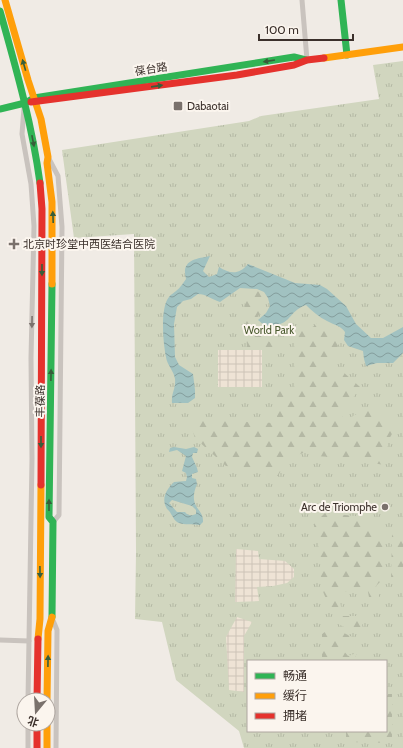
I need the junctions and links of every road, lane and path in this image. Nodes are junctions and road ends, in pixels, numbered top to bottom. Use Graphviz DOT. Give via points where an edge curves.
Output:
graph roads {
  1 [pos="5,0"];
  2 [pos="302,0"];
  3 [pos="341,0"];
  4 [pos="0,11"];
  5 [pos="403,47"];
  6 [pos="347,55"];
  7 [pos="307,60"];
  8 [pos="34,100"];
  9 [pos="25,102"];
  10 [pos="0,109"];
  11 [pos="52,617"];
  12 [pos="0,640"];
  13 [pos="29,641"];
  14 [pos="28,692"];
  15 [pos="37,692"];
  16 [pos="47,692"];
  17 [pos="28,732"];
  18 [pos="37,732"];
  19 [pos="47,732"];
  20 [pos="28,748"];
  21 [pos="37,748"];
  22 [pos="47,748"];
  23 [pos="56,748"];
  8 -- 1 [label="main road, 丰葆路, one-way"];
  2 -- 7 [label="street"];
  3 -- 6 [label="main road"];
  4 -- 9 [label="main road, 丰葆路"];
  5 -- 6 [label="main road, 葆台路"];
  6 -- 7 [label="main road, 葆台路"];
  7 -- 8 [label="main road, 葆台路" via="294,57"];
  8 -- 9 [label="main road, 葆台路"];
  11 -- 8 [label="main road, 丰葆路, one-way" via="53,522 49,517 49,480 53,223 48,157 41,119"];
  9 -- 10 [label="main road, 葆台路"];
  9 -- 13 [label="street, one-way" via="22,134 31,184 34,226"];
  9 -- 15 [label="main road, 丰葆路, one-way" via="39,172 43,227"];
  16 -- 11 [label="main road, 丰葆路, one-way" via="48,631"];
  11 -- 23 [label="street" via="57,630"];
  12 -- 13 [label="street"];
  13 -- 14 [label="street"];
  17 -- 20 [label="street"];
  18 -- 21 [label="main road"];
  19 -- 22 [label="main road"];
}
